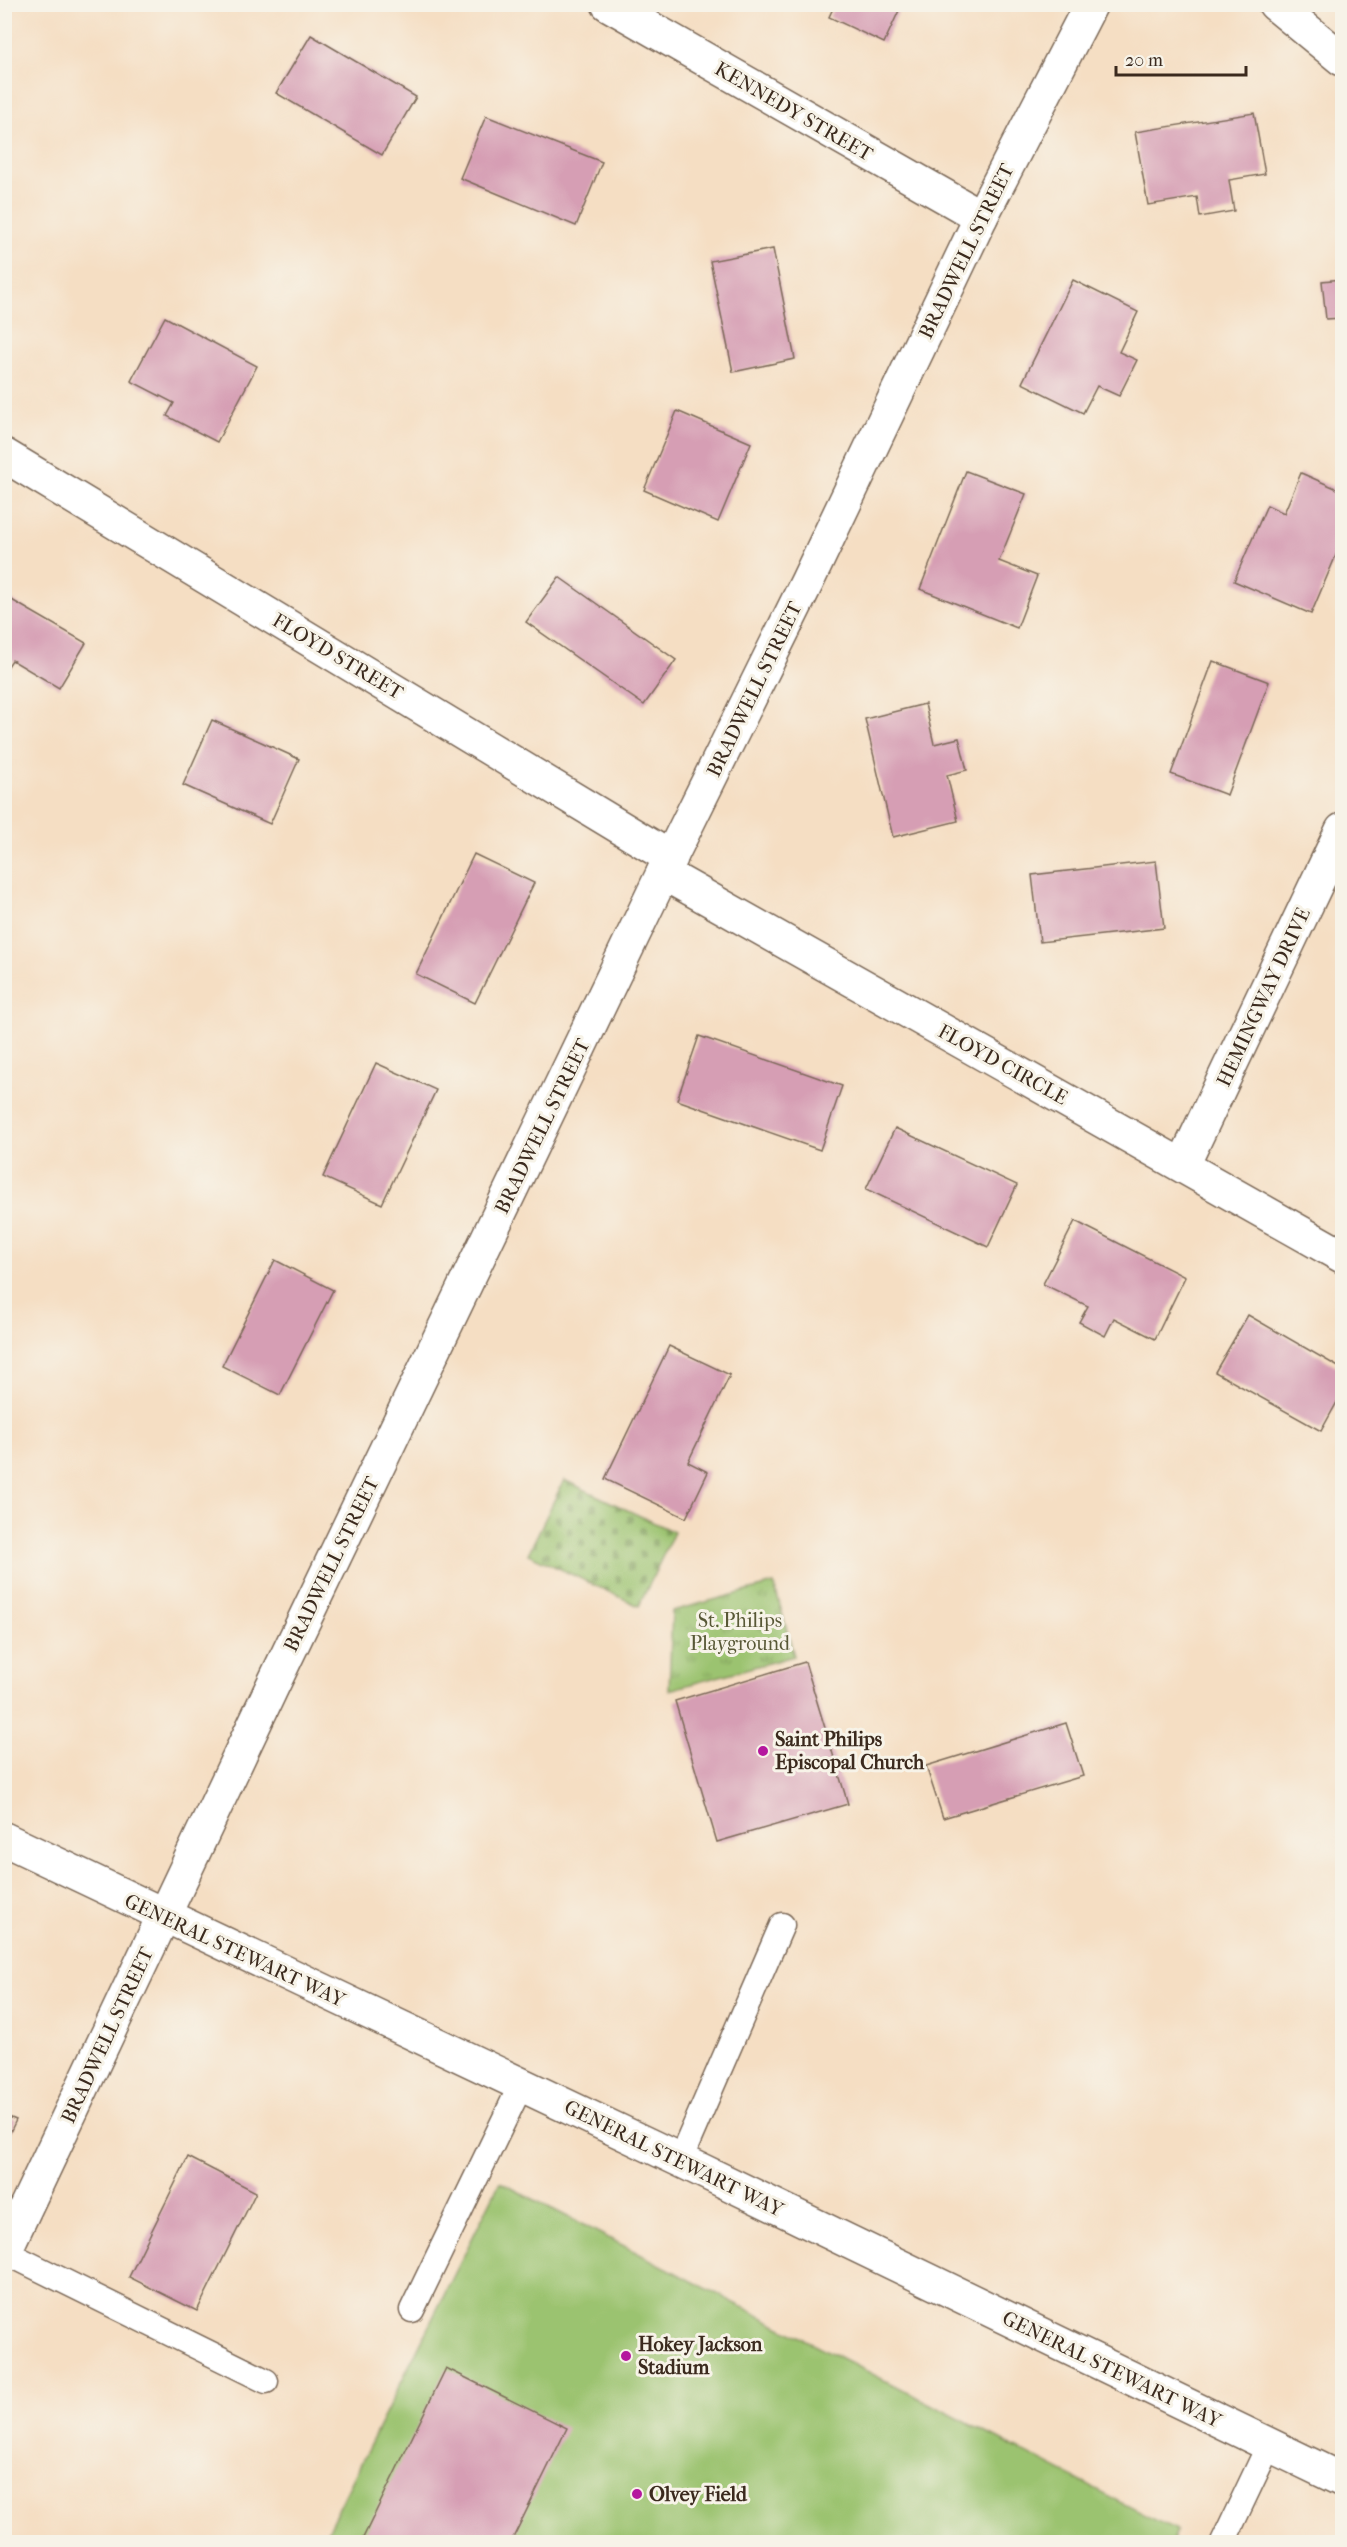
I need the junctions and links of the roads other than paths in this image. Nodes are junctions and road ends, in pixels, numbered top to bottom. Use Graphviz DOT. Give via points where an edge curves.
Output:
graph roads {
  1 [pos="608,4"];
  2 [pos="1091,4"];
  3 [pos="1275,4"];
  4 [pos="1342,59"];
  5 [pos="981,217"];
  6 [pos="4,455"];
  7 [pos="1342,830"];
  8 [pos="667,866"];
  9 [pos="1183,1165"];
  10 [pos="1342,1256"];
  11 [pos="4,1839"];
  12 [pos="163,1916"];
  13 [pos="782,1925"];
  14 [pos="521,2085"];
  15 [pos="680,2160"];
  16 [pos="5,2252"];
  17 [pos="412,2310"];
  18 [pos="266,2381"];
  19 [pos="1269,2445"];
  20 [pos="1342,2480"];
  21 [pos="1223,2542"];
  1 -- 5 [label="street, KENNEDY STREET"];
  2 -- 5 [label="street, BRADWELL STREET"];
  3 -- 4 [label="street"];
  5 -- 8 [label="street, BRADWELL STREET"];
  6 -- 8 [label="street, FLOYD STREET"];
  7 -- 9 [label="street, HEMINGWAY DRIVE"];
  8 -- 9 [label="street, FLOYD CIRCLE"];
  8 -- 12 [label="street, BRADWELL STREET"];
  9 -- 10 [label="street, FLOYD CIRCLE"];
  11 -- 12 [label="street, GENERAL STEWART WAY"];
  12 -- 14 [label="street, GENERAL STEWART WAY"];
  12 -- 16 [label="street, BRADWELL STREET"];
  13 -- 15 [label="lane"];
  14 -- 15 [label="street, GENERAL STEWART WAY"];
  14 -- 17 [label="lane"];
  15 -- 19 [label="street, GENERAL STEWART WAY"];
  16 -- 18 [label="lane"];
  19 -- 20 [label="street, GENERAL STEWART WAY"];
  19 -- 21 [label="lane"];
}
